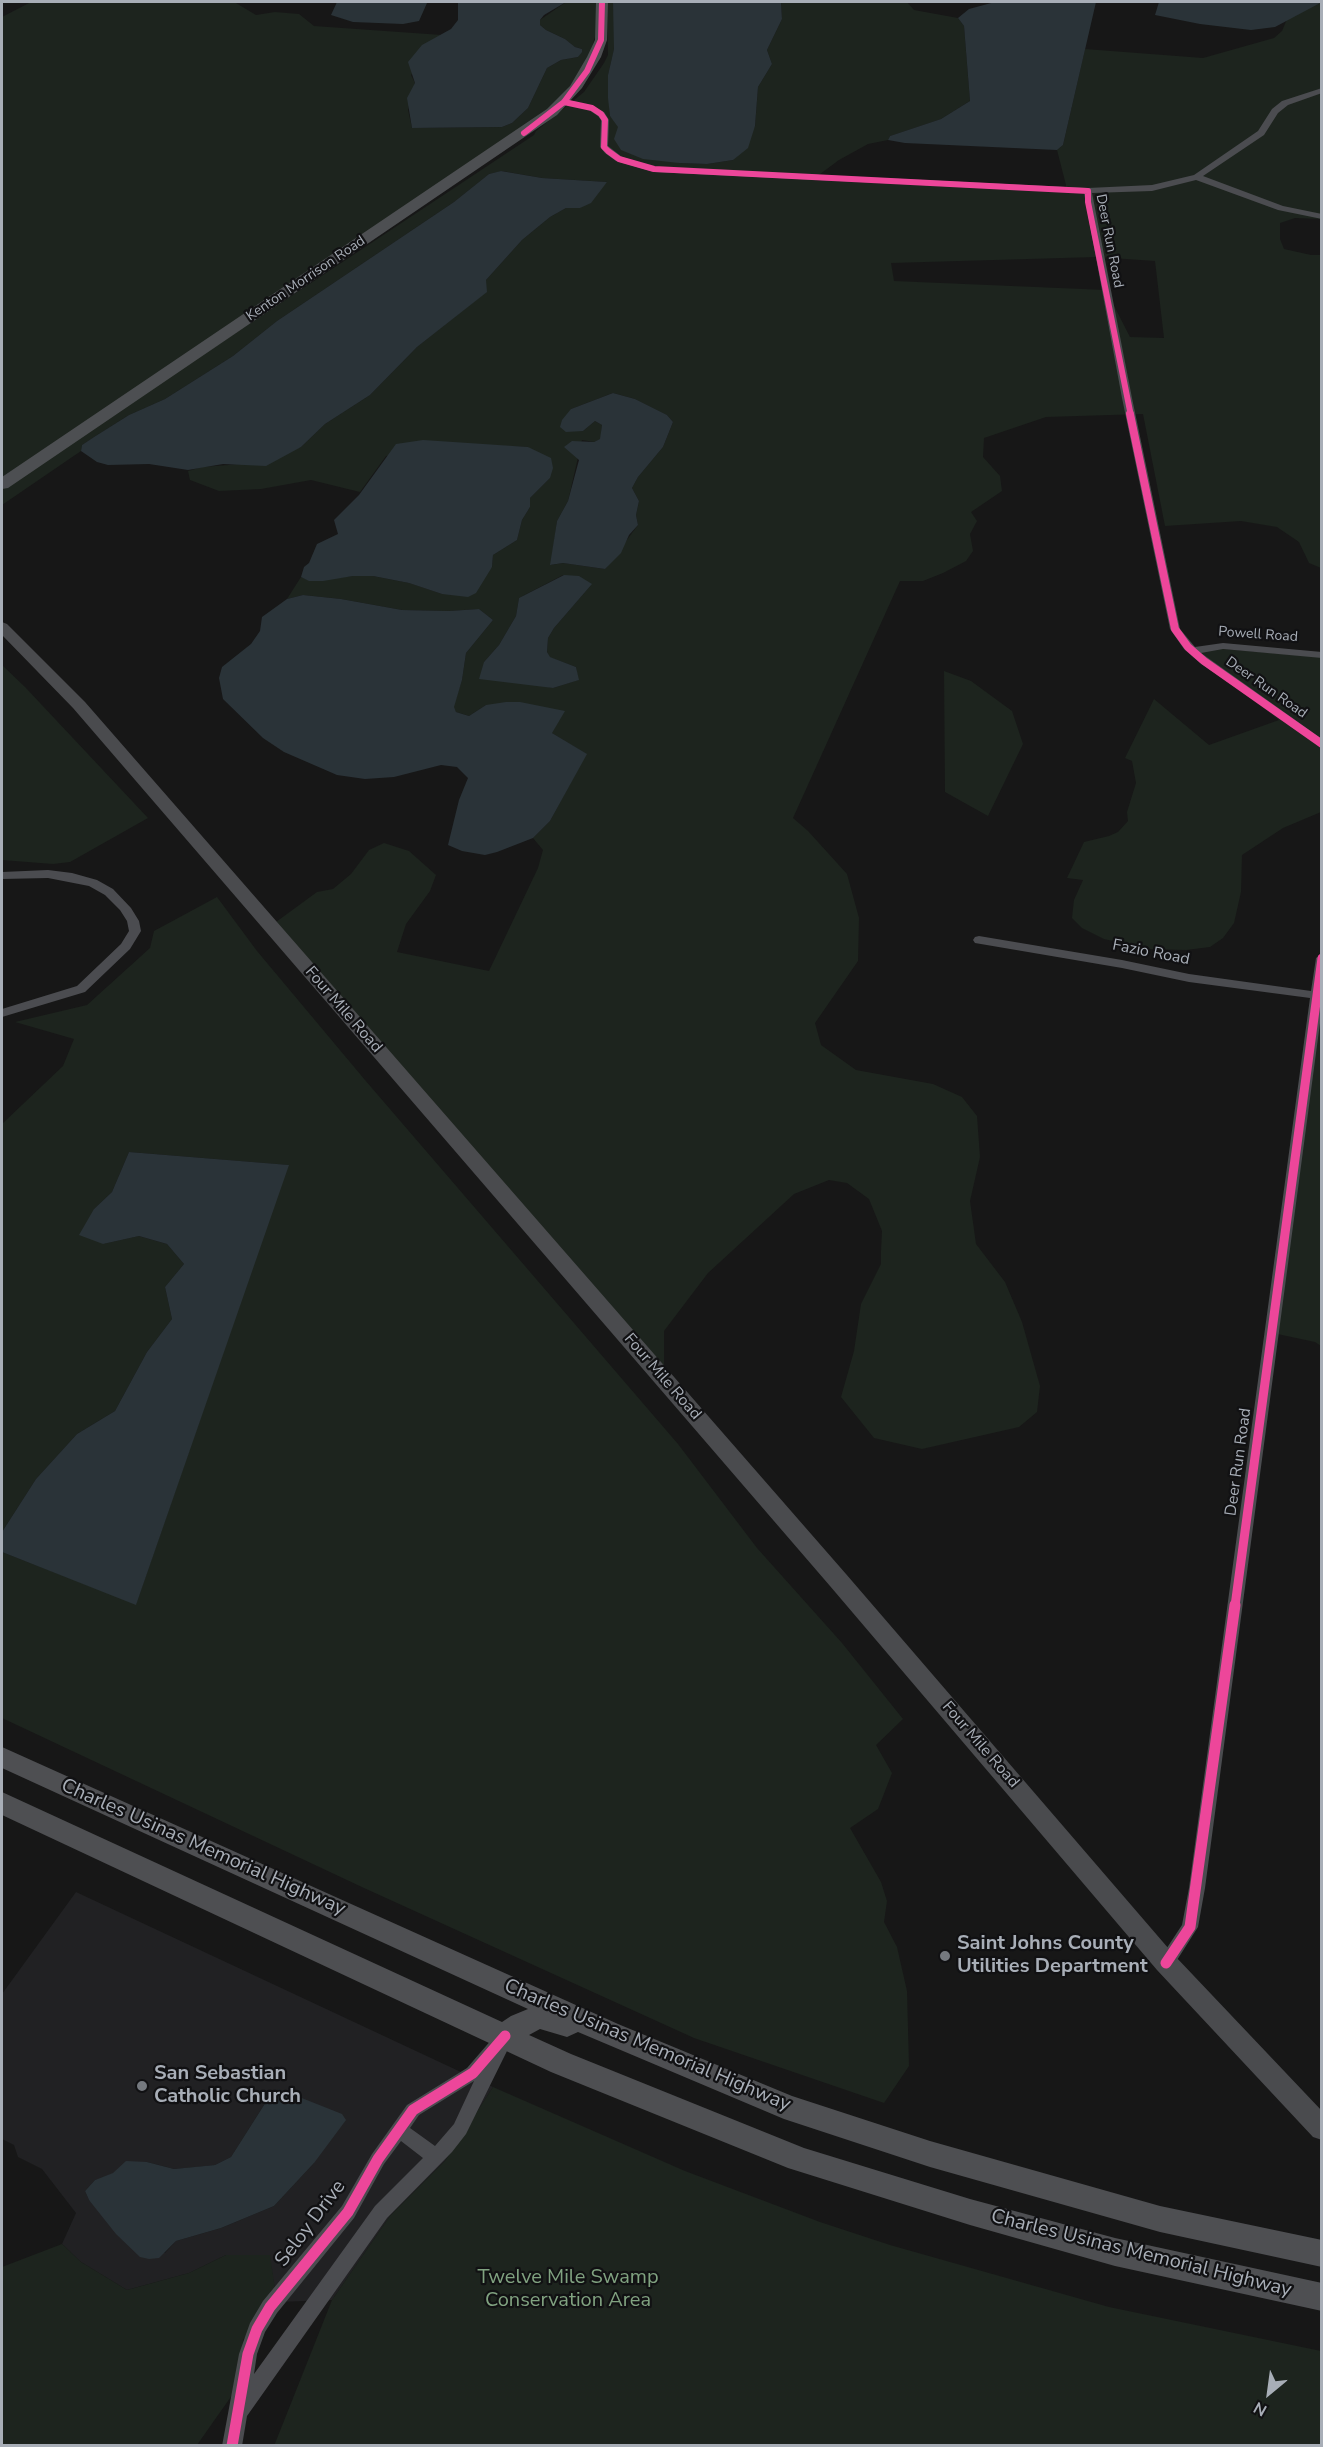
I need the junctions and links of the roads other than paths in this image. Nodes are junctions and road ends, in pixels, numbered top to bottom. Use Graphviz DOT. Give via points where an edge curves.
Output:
graph roads {
  1 [pos="602,2"];
  2 [pos="1322,90"];
  3 [pos="564,102"];
  4 [pos="1197,177"];
  5 [pos="1088,191"];
  6 [pos="1322,217"];
  7 [pos="2,484"];
  8 [pos="2,627"];
  9 [pos="1193,651"];
  10 [pos="1322,655"];
  11 [pos="1322,744"];
  12 [pos="2,876"];
  13 [pos="979,940"];
  14 [pos="1322,958"];
  15 [pos="1316,994"];
  16 [pos="2,1013"];
  17 [pos="2,1757"];
  18 [pos="2,1803"];
  19 [pos="1166,1963"];
  20 [pos="505,2036"];
  21 [pos="784,2106"];
  22 [pos="398,2129"];
  23 [pos="1322,2129"];
  24 [pos="435,2157"];
  25 [pos="1322,2254"];
  26 [pos="1322,2297"];
  27 [pos="237,2414"];
  28 [pos="232,2445"];
  1 -- 3 [label="main road, Kenton Morrison Road" via="601,40"];
  2 -- 4 [label="street" via="1285,103 1261,133"];
  3 -- 5 [label="street, Deer Run Road" via="601,114 605,120 604,147 608,151 625,161 654,169"];
  3 -- 7 [label="main road, Kenton Morrison Road" via="524,133"];
  4 -- 5 [label="street" via="1152,188"];
  4 -- 6 [label="street" via="1272,205"];
  5 -- 9 [label="street, Deer Run Road" via="1176,629"];
  8 -- 19 [label="main road, Four Mile Road" via="93,722"];
  9 -- 10 [label="street, Powell Road" via="1223,646"];
  9 -- 11 [label="street, Deer Run Road"];
  12 -- 16 [label="street" via="48,874 93,883 125,908 135,931 126,946 81,989"];
  13 -- 15 [label="street, Fazio Road" via="1189,978"];
  14 -- 15 [label="street, Deer Run Road"];
  15 -- 19 [label="street, Deer Run Road" via="1197,1888 1190,1928"];
  17 -- 21 [label="highway, Charles Usinas Memorial Highway" via="608,2033"];
  18 -- 20 [label="highway, Charles Usinas Memorial Highway"];
  19 -- 23 [label="main road, Four Mile Road"];
  20 -- 21 [label="highway" via="521,2024 549,2019 753,2101"];
  20 -- 22 [label="street, Seloy Drive" via="474,2073 413,2110"];
  20 -- 24 [label="street, Seloy Drive" via="460,2129"];
  20 -- 26 [label="highway, Charles Usinas Memorial Highway" via="729,2132 868,2181 1116,2252"];
  21 -- 25 [label="highway, Charles Usinas Memorial Highway" via="912,2149 1071,2195"];
  22 -- 24 [label="street"];
  22 -- 27 [label="street, Seloy Drive" via="348,2212 266,2314 248,2354"];
  24 -- 27 [label="street, Seloy Drive" via="381,2212"];
  27 -- 28 [label="street, Seloy Drive"];
}
